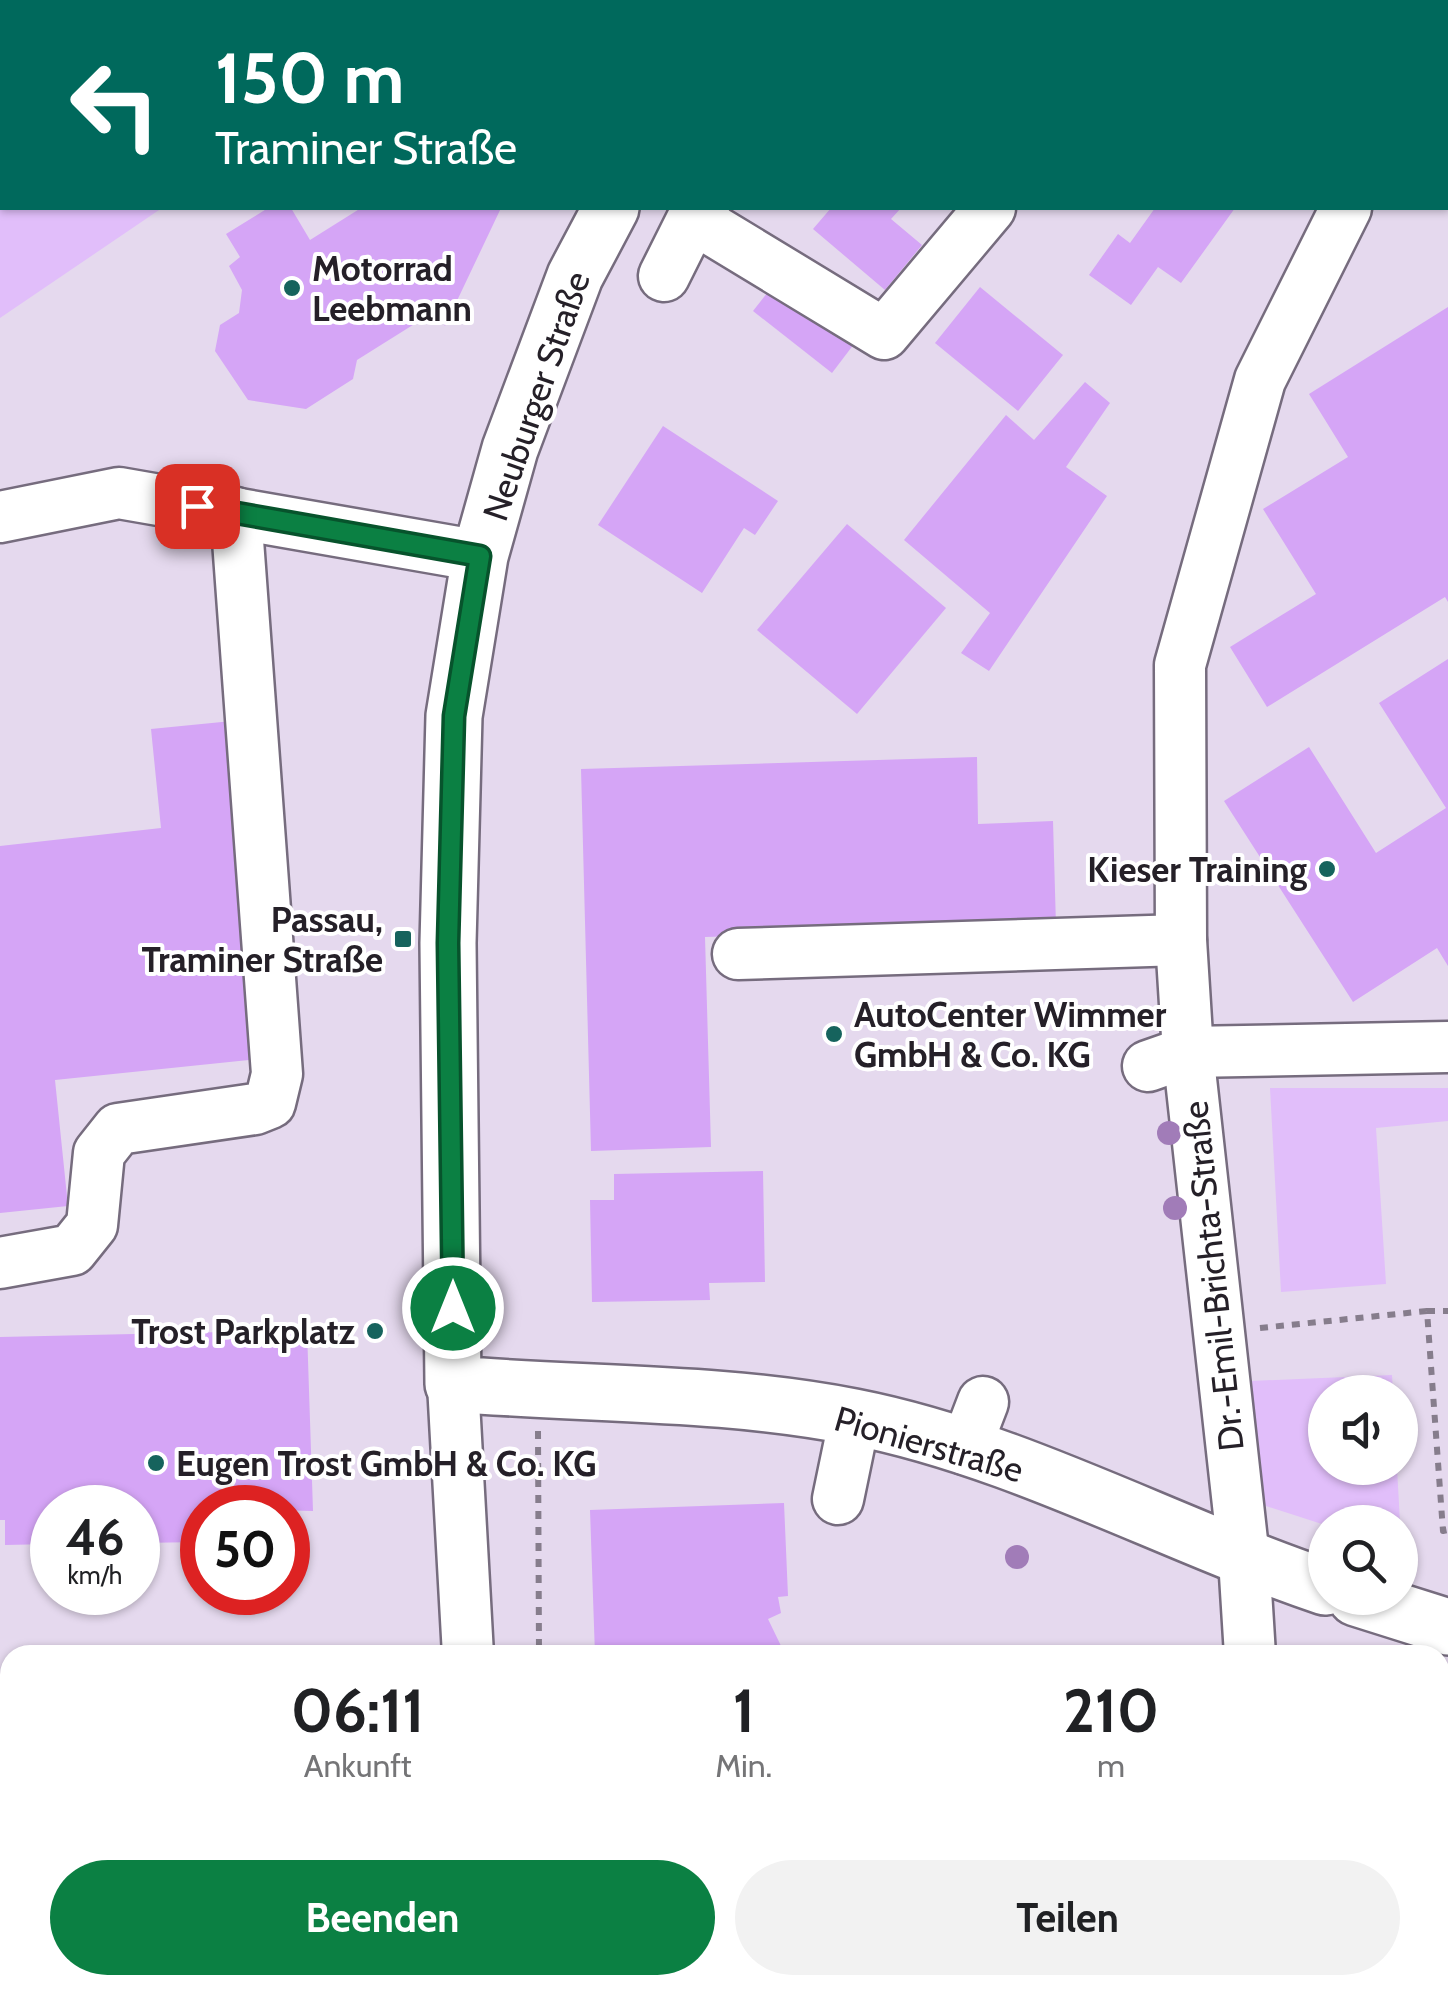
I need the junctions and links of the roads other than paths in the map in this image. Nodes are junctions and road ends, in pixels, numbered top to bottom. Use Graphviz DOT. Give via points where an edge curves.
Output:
graph roads {
  1 [pos="988,210"];
  2 [pos="1345,210"];
  3 [pos="608,212"];
  4 [pos="698,213"];
  5 [pos="664,276"];
  6 [pos="236,513"];
  7 [pos="0,517"];
  8 [pos="480,556"];
  9 [pos="1181,940"];
  10 [pos="738,954"];
  11 [pos="1448,1046"];
  12 [pos="1168,1059"];
  13 [pos="0,1263"];
  14 [pos="452,1384"];
  15 [pos="855,1417"];
  16 [pos="838,1499"];
  17 [pos="1244,1559"];
  18 [pos="1308,1581"];
  19 [pos="1410,1615"];
  20 [pos="1448,1627"];
  21 [pos="467,1645"];
  22 [pos="1249,1645"];
  1 -- 4 [label="street" via="884,334"];
  2 -- 9 [label="street, Dr.-Emil-Brichta-Straße" via="1260,380 1180,665"];
  3 -- 8 [label="main road, Neuburger Straße" via="574,276 510,449"];
  4 -- 5 [label="street"];
  6 -- 7 [label="street" via="119,493"];
  6 -- 8 [label="street"];
  6 -- 13 [label="street" via="277,1074 270,1103 118,1129 99,1154 92,1225 72,1250"];
  8 -- 14 [label="main road, Neuburger Straße" via="454,716 448,943"];
  9 -- 10 [label="street"];
  9 -- 12 [label="street, Dr.-Emil-Brichta-Straße"];
  11 -- 12 [label="street"];
  12 -- 17 [label="street, Dr.-Emil-Brichta-Straße" via="1219,1332"];
  14 -- 15 [label="main road, Pionierstraße" via="699,1396"];
  14 -- 21 [label="street, Neuburger Straße"];
  15 -- 16 [label="street"];
  15 -- 17 [label="main road, Pionierstraße" via="974,1426"];
  17 -- 18 [label="main road, Pionierstraße"];
  17 -- 22 [label="street, Dr.-Emil-Brichta-Straße"];
  19 -- 20 [label="main road"];
}
